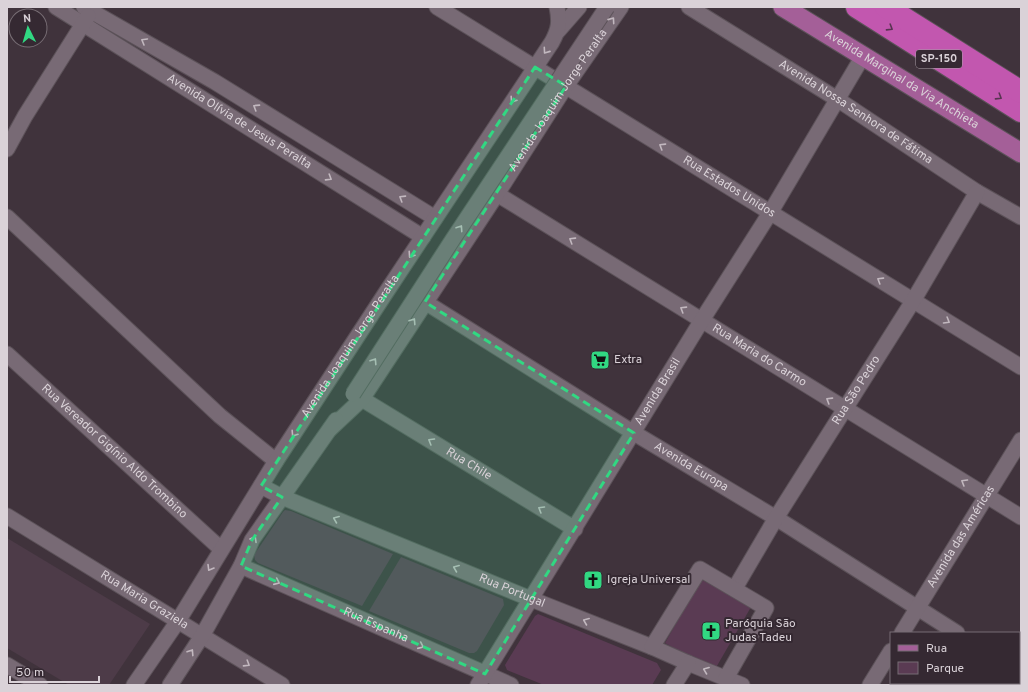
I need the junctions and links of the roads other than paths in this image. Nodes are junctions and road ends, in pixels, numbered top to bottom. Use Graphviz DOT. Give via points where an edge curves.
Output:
graph roads {
  1 [pos="56,7"];
  2 [pos="437,7"];
  3 [pos="557,7"];
  4 [pos="579,7"];
  5 [pos="607,7"];
  6 [pos="621,7"];
  7 [pos="689,7"];
  8 [pos="783,7"];
  9 [pos="856,7"];
  10 [pos="886,7"];
  11 [pos="88,12"];
  12 [pos="558,31"];
  13 [pos="863,56"];
  14 [pos="535,67"];
  15 [pos="566,86"];
  16 [pos="1021,92"];
  17 [pos="837,98"];
  18 [pos="1021,111"];
  19 [pos="279,121"];
  20 [pos="267,139"];
  21 [pos="7,149"];
  22 [pos="1021,153"];
  23 [pos="977,192"];
  24 [pos="497,194"];
  25 [pos="770,213"];
  26 [pos="7,216"];
  27 [pos="1021,217"];
  28 [pos="435,218"];
  29 [pos="423,237"];
  30 [pos="913,301"];
  31 [pos="425,302"];
  32 [pos="702,320"];
  33 [pos="8,358"];
  34 [pos="1021,367"];
  35 [pos="358,396"];
  36 [pos="844,409"];
  37 [pos="634,433"];
  38 [pos="1021,440"];
  39 [pos="276,462"];
  40 [pos="261,486"];
  41 [pos="986,496"];
  42 [pos="282,497"];
  43 [pos="7,516"];
  44 [pos="1021,517"];
  45 [pos="776,518"];
  46 [pos="575,529"];
  47 [pos="221,549"];
  48 [pos="241,566"];
  49 [pos="735,588"];
  50 [pos="531,599"];
  51 [pos="918,608"];
  52 [pos="178,621"];
  53 [pos="903,632"];
  54 [pos="955,632"];
  55 [pos="202,636"];
  56 [pos="652,647"];
  57 [pos="890,653"];
  58 [pos="688,663"];
  59 [pos="7,665"];
  60 [pos="726,678"];
  61 [pos="481,680"];
  62 [pos="40,685"];
  63 [pos="134,685"];
  64 [pos="170,685"];
  65 [pos="282,685"];
  66 [pos="510,685"];
  67 [pos="674,685"];
  68 [pos="742,685"];
  69 [pos="870,685"];
  1 -- 11 [label="street, Avenida Olívia de Jesus Peralta"];
  2 -- 14 [label="street, Rua Estados Unidos"];
  3 -- 12 [label="street"];
  4 -- 12 [label="street"];
  35 -- 5 [label="street, Avenida Joaquim Jorge Peralta, one-way, bridge" via="453,239"];
  15 -- 6 [label="street, Avenida Joaquim Jorge Peralta, one-way"];
  7 -- 17 [label="street, Avenida Nossa Senhora de Fátima"];
  8 -- 13 [label="main road, Avenida Marginal da Via Anchieta"];
  9 -- 18 [label="highway, SP-150, one-way"];
  10 -- 16 [label="highway, SP-150"];
  19 -- 11 [label="street, Avenida Olívia de Jesus Peralta, one-way"];
  11 -- 20 [label="street, Avenida Olívia de Jesus Peralta"];
  11 -- 21 [label="street"];
  12 -- 14 [label="street, Avenida Joaquim Jorge Peralta, one-way"];
  13 -- 17 [label="street, Avenida Brasil"];
  13 -- 22 [label="main road, Avenida Marginal da Via Anchieta"];
  14 -- 15 [label="street, Rua Estados Unidos"];
  14 -- 28 [label="street, Avenida Joaquim Jorge Peralta, one-way"];
  15 -- 24 [label="street, Avenida Joaquim Jorge Peralta"];
  25 -- 15 [label="street, Rua Estados Unidos, one-way"];
  17 -- 23 [label="street, Avenida Nossa Senhora de Fátima"];
  17 -- 25 [label="street, Avenida Brasil"];
  19 -- 20 [label="street"];
  28 -- 19 [label="street, Avenida Olívia de Jesus Peralta, one-way"];
  20 -- 29 [label="street, Avenida Olívia de Jesus Peralta, one-way"];
  23 -- 27 [label="street, Avenida Nossa Senhora de Fátima"];
  23 -- 30 [label="street, Rua São Pedro"];
  24 -- 31 [label="street, Avenida Joaquim Jorge Peralta"];
  32 -- 24 [label="street, Rua Maria do Carmo, one-way"];
  30 -- 25 [label="street, Rua Estados Unidos, one-way"];
  25 -- 32 [label="street, Avenida Brasil"];
  26 -- 39 [label="street" via="220,416"];
  28 -- 29 [label="street, Avenida Joaquim Jorge Peralta"];
  29 -- 39 [label="street, Avenida Joaquim Jorge Peralta, one-way"];
  30 -- 34 [label="street, Rua Estados Unidos, one-way"];
  30 -- 36 [label="street, Rua São Pedro"];
  35 -- 31 [label="street, Avenida Joaquim Jorge Peralta, one-way"];
  31 -- 37 [label="street, Avenida Europa"];
  36 -- 32 [label="street, Rua Maria do Carmo, one-way"];
  32 -- 37 [label="street, Avenida Brasil"];
  33 -- 47 [label="street, Rua Vereador Gigínio Aldo Trombino"];
  35 -- 42 [label="street, Avenida Joaquim Jorge Peralta" via="330,429"];
  46 -- 35 [label="street, Rua Chile, one-way"];
  41 -- 36 [label="street, Rua Maria do Carmo, one-way"];
  36 -- 45 [label="street, Rua São Pedro"];
  37 -- 45 [label="street, Avenida Europa"];
  37 -- 46 [label="street, Avenida Brasil"];
  38 -- 41 [label="street, Avenida das Américas"];
  39 -- 40 [label="street, Avenida Joaquim Jorge Peralta"];
  40 -- 42 [label="street, Rua Portugal"];
  40 -- 47 [label="street, Avenida Joaquim Jorge Peralta"];
  41 -- 44 [label="street, Rua Maria do Carmo"];
  41 -- 51 [label="street, Avenida das Américas"];
  48 -- 42 [label="street, Avenida Joaquim Jorge Peralta, one-way" via="252,540"];
  50 -- 42 [label="street, Rua Portugal, one-way"];
  43 -- 52 [label="street, Rua Maria Graziela"];
  45 -- 49 [label="street, Rua São Pedro"];
  45 -- 51 [label="street, Avenida Europa"];
  46 -- 50 [label="street, Avenida Brasil"];
  47 -- 52 [label="street, Avenida Joaquim Jorge Peralta, one-way"];
  48 -- 55 [label="street, Avenida Joaquim Jorge Peralta"];
  48 -- 61 [label="street, Rua Espanha, one-way"];
  49 -- 56 [label="street" via="700,569"];
  49 -- 60 [label="street" via="766,608"];
  56 -- 50 [label="street, Rua Portugal, one-way"];
  50 -- 61 [label="street, Avenida Brasil"];
  51 -- 53 [label="street, Avenida das Américas"];
  51 -- 54 [label="street, Avenida Europa"];
  52 -- 55 [label="street, Rua Maria Graziela"];
  52 -- 63 [label="street, Avenida Joaquim Jorge Peralta"];
  64 -- 55 [label="street, Avenida Joaquim Jorge Peralta, one-way"];
  55 -- 65 [label="street, Rua Maria Graziela, one-way"];
  56 -- 58 [label="street, Rua Portugal"];
  57 -- 69 [label="street"];
  60 -- 58 [label="street, Rua Portugal, one-way"];
  58 -- 67 [label="street"];
  59 -- 62 [label="street"];
  60 -- 68 [label="street, Rua Portugal"];
  61 -- 66 [label="street, Rua Espanha"];
}
